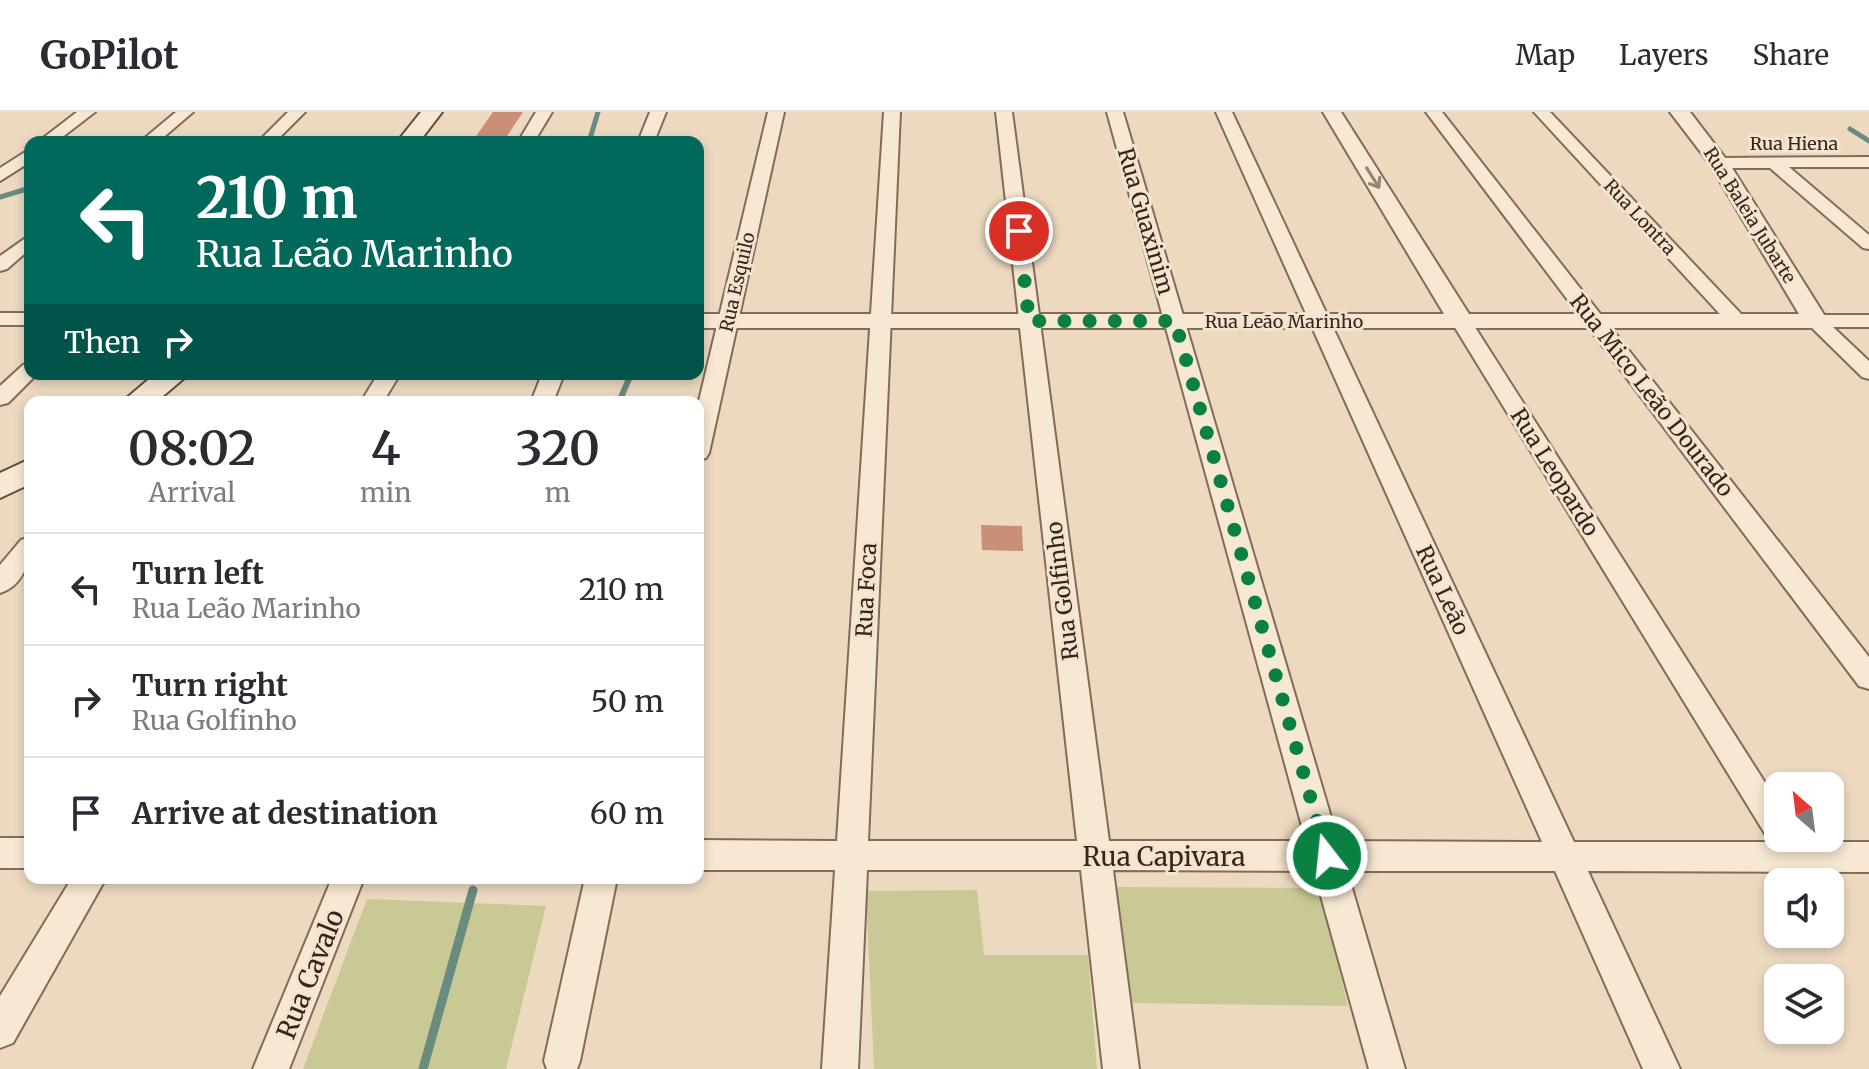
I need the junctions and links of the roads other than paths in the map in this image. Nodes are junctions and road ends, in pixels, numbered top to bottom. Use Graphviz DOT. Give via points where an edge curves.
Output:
graph roads {
  1 [pos="87,112"];
  2 [pos="185,112"];
  3 [pos="297,112"];
  4 [pos="432,112"];
  5 [pos="544,112"];
  6 [pos="658,112"];
  7 [pos="776,112"];
  8 [pos="892,112"];
  9 [pos="1004,112"];
  10 [pos="1115,112"];
  11 [pos="1224,112"];
  12 [pos="1332,112"];
  13 [pos="1434,112"];
  14 [pos="1542,112"];
  15 [pos="1679,112"];
  16 [pos="54,136"];
  17 [pos="155,136"];
  18 [pos="272,136"];
  19 [pos="413,136"];
  20 [pos="530,136"];
  21 [pos="648,136"];
  22 [pos="24,158"];
  23 [pos="1869,162"];
  24 [pos="1719,163"];
  25 [pos="1774,163"];
  26 [pos="0,176"];
  27 [pos="1866,239"];
  28 [pos="24,245"];
  29 [pos="0,265"];
  30 [pos="0,319"];
  31 [pos="24,319"];
  32 [pos="704,321"];
  33 [pos="728,321"];
  34 [pos="881,321"];
  35 [pos="1029,321"];
  36 [pos="1175,321"];
  37 [pos="1319,321"];
  38 [pos="1461,321"];
  39 [pos="1595,321"];
  40 [pos="1737,321"];
  41 [pos="1816,321"];
  42 [pos="1869,321"];
  43 [pos="1869,373"];
  44 [pos="24,375"];
  45 [pos="164,385"];
  46 [pos="147,396"];
  47 [pos="0,398"];
  48 [pos="704,427"];
  49 [pos="24,473"];
  50 [pos="0,487"];
  51 [pos="24,553"];
  52 [pos="0,583"];
  53 [pos="1869,678"];
  54 [pos="1764,808"];
  55 [pos="1764,843"];
  56 [pos="1841,852"];
  57 [pos="0,853"];
  58 [pos="24,853"];
  59 [pos="704,855"];
  60 [pos="852,855"];
  61 [pos="1094,856"];
  62 [pos="1327,856"];
  63 [pos="1565,857"];
  64 [pos="1869,857"];
  65 [pos="86,884"];
  66 [pos="346,884"];
  67 [pos="600,884"];
  68 [pos="0,1030"];
  69 [pos="562,1061"];
  70 [pos="271,1069"];
  71 [pos="840,1069"];
  72 [pos="1121,1069"];
  73 [pos="1387,1069"];
  74 [pos="1662,1069"];
  1 -- 16 [label="street"];
  2 -- 17 [label="street"];
  3 -- 18 [label="street"];
  4 -- 19 [label="main road"];
  5 -- 20 [label="street"];
  6 -- 21 [label="street"];
  7 -- 33 [label="street, Rua Esquilo"];
  8 -- 34 [label="street, Rua Foca"];
  9 -- 35 [label="street, Rua Golfinho"];
  10 -- 36 [label="street, Rua Guaxinim"];
  11 -- 37 [label="street, Rua Leão"];
  12 -- 38 [label="street, Rua Leopardo, one-way"];
  13 -- 39 [label="street, Rua Mico Leão Dourado"];
  14 -- 40 [label="street, Rua Lontra"];
  15 -- 24 [label="street, Rua Baleia Jubarte"];
  22 -- 26 [label="street"];
  23 -- 25 [label="street, Rua Hiena"];
  24 -- 25 [label="street, Rua Hiena"];
  24 -- 41 [label="street, Rua Baleia Jubarte"];
  25 -- 27 [label="street"];
  28 -- 29 [label="street"];
  30 -- 31 [label="street"];
  32 -- 33 [label="street, Rua Leão Marinho"];
  33 -- 34 [label="street, Rua Leão Marinho"];
  33 -- 48 [label="street, Rua Esquilo"];
  34 -- 35 [label="street, Rua Leão Marinho"];
  34 -- 60 [label="street, Rua Foca"];
  35 -- 36 [label="street, Rua Leão Marinho"];
  35 -- 61 [label="street, Rua Golfinho"];
  36 -- 37 [label="street, Rua Leão Marinho"];
  36 -- 62 [label="street, Rua Guaxinim"];
  37 -- 38 [label="street, Rua Leão Marinho"];
  37 -- 63 [label="street, Rua Leão"];
  38 -- 39 [label="street, Rua Leão Marinho"];
  38 -- 54 [label="street, Rua Leopardo"];
  39 -- 40 [label="street, Rua Leão Marinho"];
  39 -- 53 [label="street, Rua Mico Leão Dourado"];
  40 -- 41 [label="street, Rua Leão Marinho"];
  41 -- 42 [label="street, Rua Leão Marinho"];
  41 -- 43 [label="street"];
  44 -- 47 [label="street"];
  45 -- 46 [label="main road"];
  49 -- 50 [label="main road"];
  51 -- 52 [label="street"];
  55 -- 63 [label="street, Rua Capivara"];
  56 -- 64 [label="street, Rua Capivara"];
  57 -- 58 [label="street"];
  59 -- 60 [label="street, Rua Capivara"];
  60 -- 61 [label="street, Rua Capivara"];
  60 -- 71 [label="street, Rua Foca"];
  61 -- 62 [label="street, Rua Capivara"];
  61 -- 72 [label="street, Rua Golfinho"];
  62 -- 63 [label="street, Rua Capivara"];
  62 -- 73 [label="street, Rua Guaxinim"];
  63 -- 74 [label="street, Rua Leão"];
  65 -- 68 [label="street"];
  66 -- 70 [label="street, Rua Cavalo"];
  67 -- 69 [label="street"];
}
